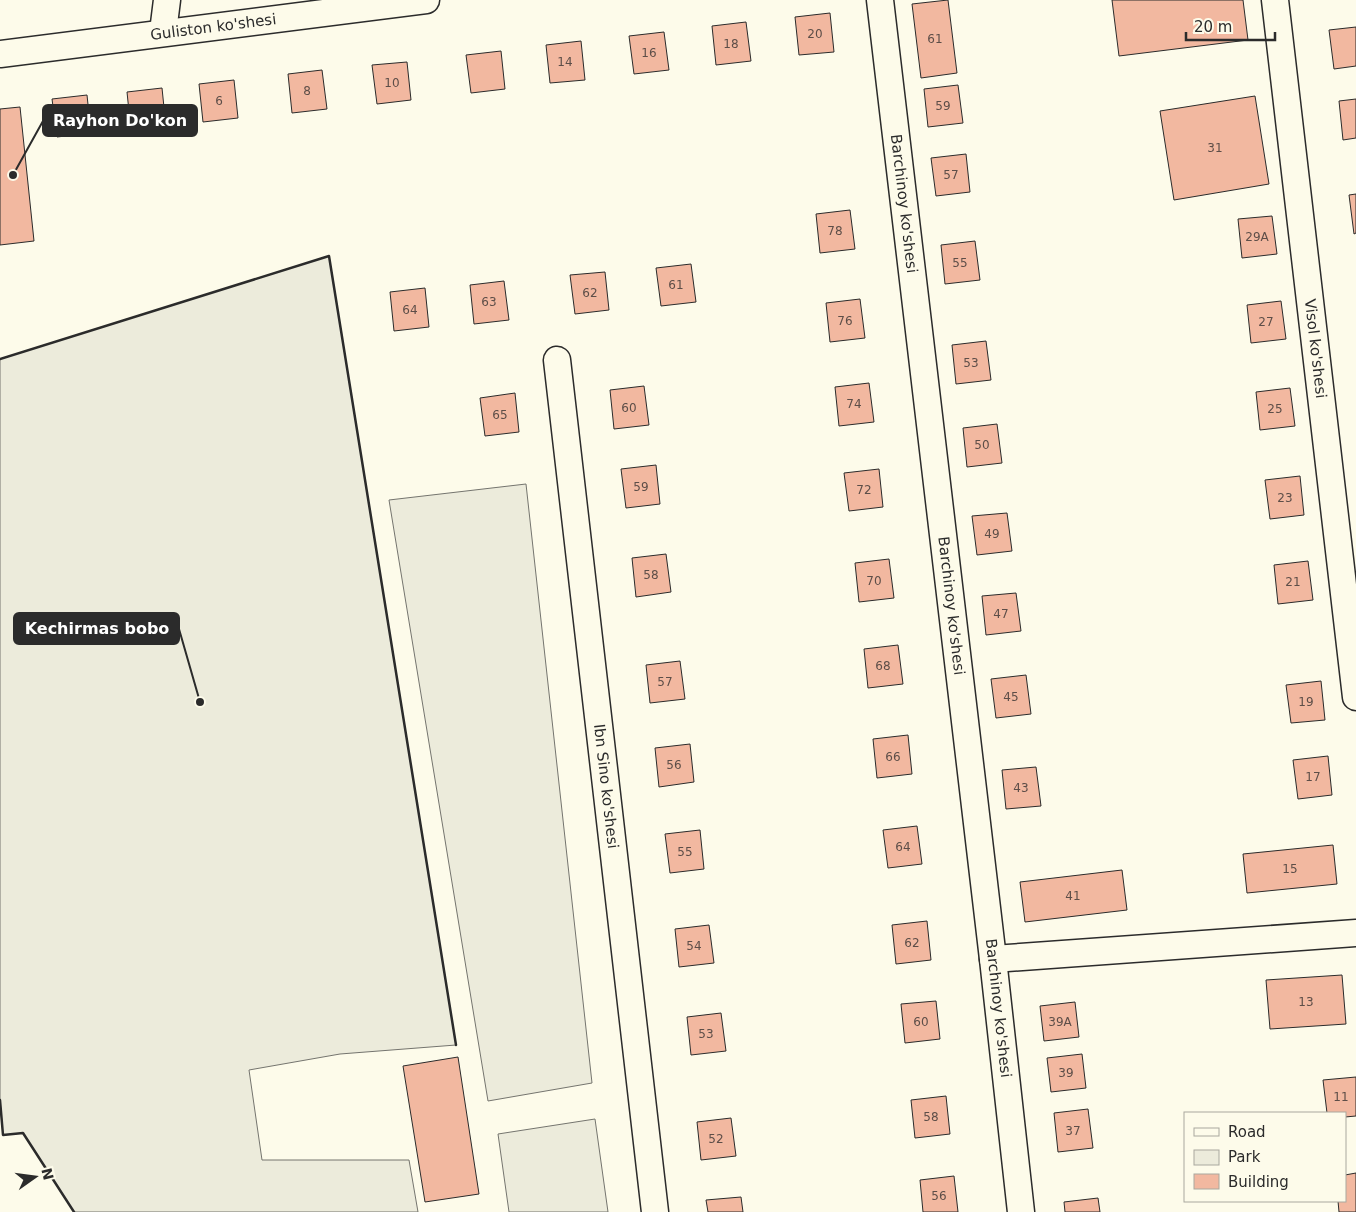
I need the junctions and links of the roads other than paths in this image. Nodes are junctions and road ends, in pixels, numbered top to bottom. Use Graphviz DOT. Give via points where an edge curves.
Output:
graph roads {
  1 [pos="167,0"];
  2 [pos="426,0"];
  3 [pos="880,0"];
  4 [pos="1275,0"];
  5 [pos="163,32"];
  6 [pos="0,54"];
  7 [pos="557,360"];
  8 [pos="1356,697"];
  9 [pos="1356,933"];
  10 [pos="993,959"];
  11 [pos="655,1212"];
  12 [pos="1021,1212"];
  1 -- 5 [label="street"];
  2 -- 5 [label="street, Guliston ko'shesi"];
  3 -- 10 [label="street, Barchinoy ko'shesi"];
  4 -- 8 [label="street, Visol ko'shesi"];
  5 -- 6 [label="street, Guliston ko'shesi"];
  7 -- 11 [label="street, Ibn Sino ko'shesi"];
  9 -- 10 [label="street"];
  10 -- 12 [label="street, Barchinoy ko'shesi"];
}
